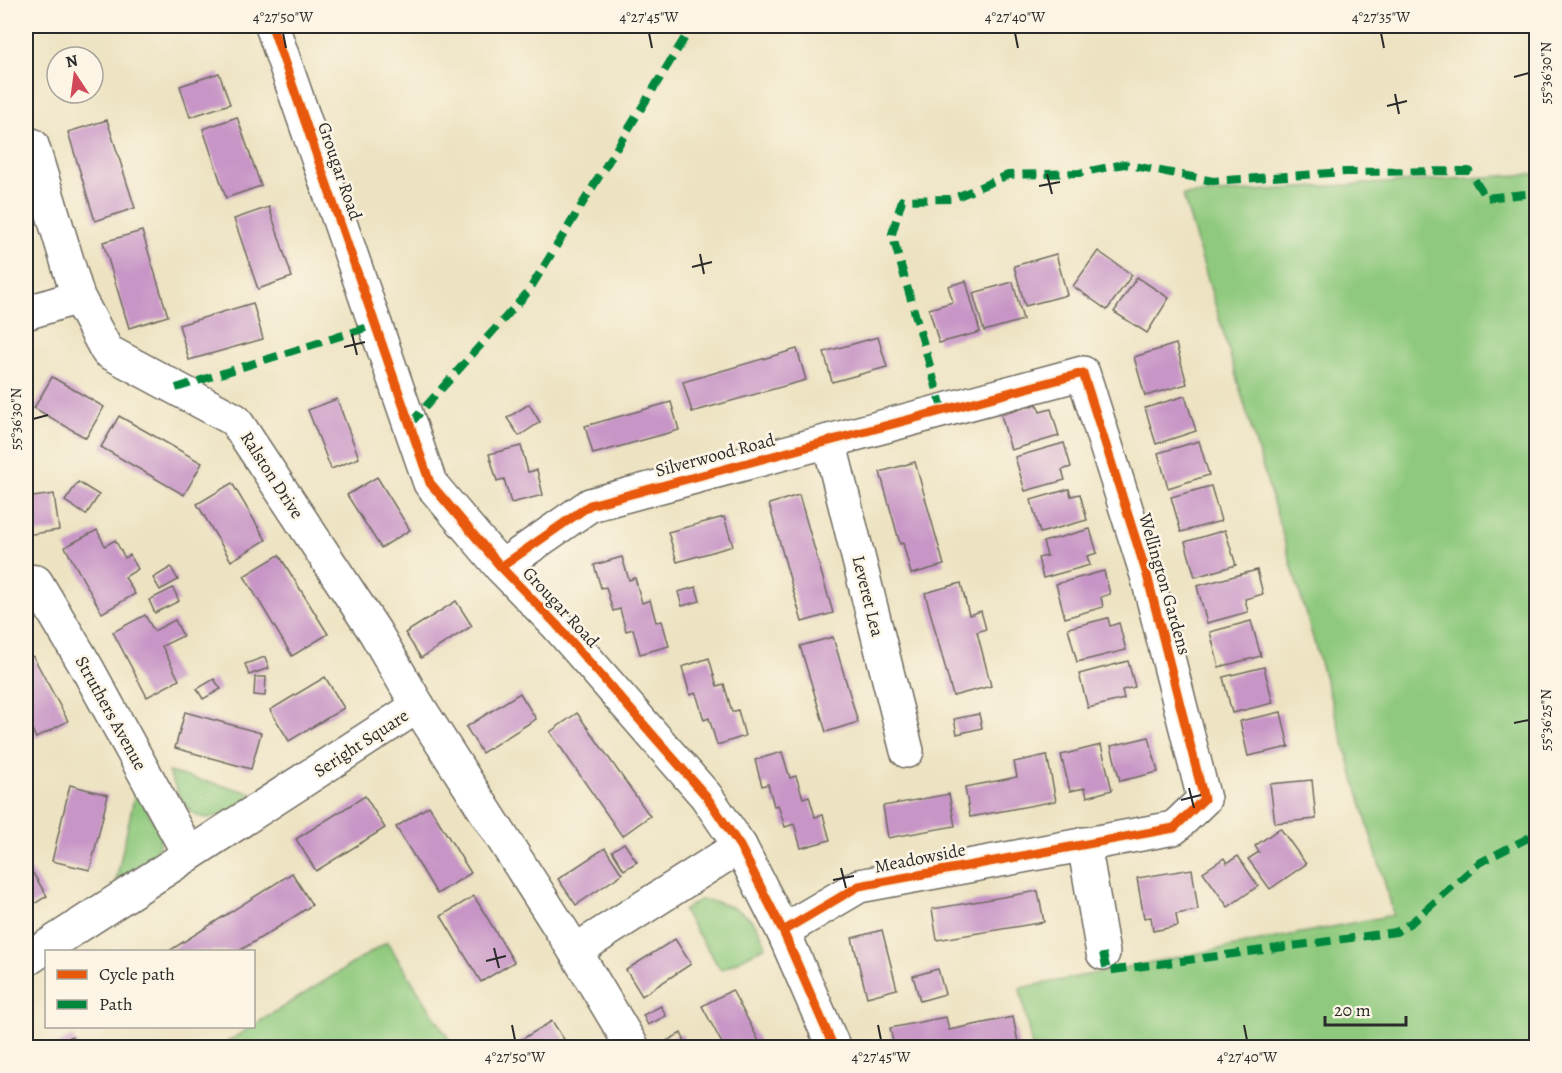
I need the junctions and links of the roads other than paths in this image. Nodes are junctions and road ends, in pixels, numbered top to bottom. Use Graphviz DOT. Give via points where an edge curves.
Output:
graph roads {
  1 [pos="272,26"];
  2 [pos="32,145"];
  3 [pos="78,297"];
  4 [pos="26,313"];
  5 [pos="953,408"];
  6 [pos="829,441"];
  7 [pos="501,567"];
  8 [pos="26,581"];
  9 [pos="418,706"];
  10 [pos="907,751"];
  11 [pos="1080,845"];
  12 [pos="740,846"];
  13 [pos="189,854"];
  14 [pos="783,931"];
  15 [pos="575,951"];
  16 [pos="1103,953"];
  17 [pos="26,960"];
  18 [pos="633,1047"];
  19 [pos="834,1047"];
  1 -- 7 [label="street, Grougar Road" via="430,483"];
  2 -- 3 [label="street, Ralston Drive"];
  3 -- 4 [label="street"];
  3 -- 9 [label="street, Ralston Drive" via="107,351 235,420 375,632"];
  5 -- 6 [label="street, Silverwood Road"];
  5 -- 11 [label="street, Wellington Gardens" via="1083,373 1147,575 1204,799 1174,828"];
  6 -- 7 [label="street, Silverwood Road" via="590,505"];
  6 -- 10 [label="street, Leveret Lea"];
  7 -- 12 [label="street, Grougar Road" via="706,796"];
  8 -- 13 [label="street, Struthers Avenue" via="36,582"];
  9 -- 13 [label="street, Seright Square"];
  9 -- 15 [label="street, Seright Square"];
  11 -- 14 [label="street, Meadowside" via="859,886"];
  11 -- 16 [label="street"];
  12 -- 14 [label="street, Grougar Road"];
  12 -- 15 [label="street"];
  13 -- 17 [label="street, Seright Square"];
  14 -- 19 [label="street, Grougar Road"];
  15 -- 18 [label="street, Seright Square"];
}
